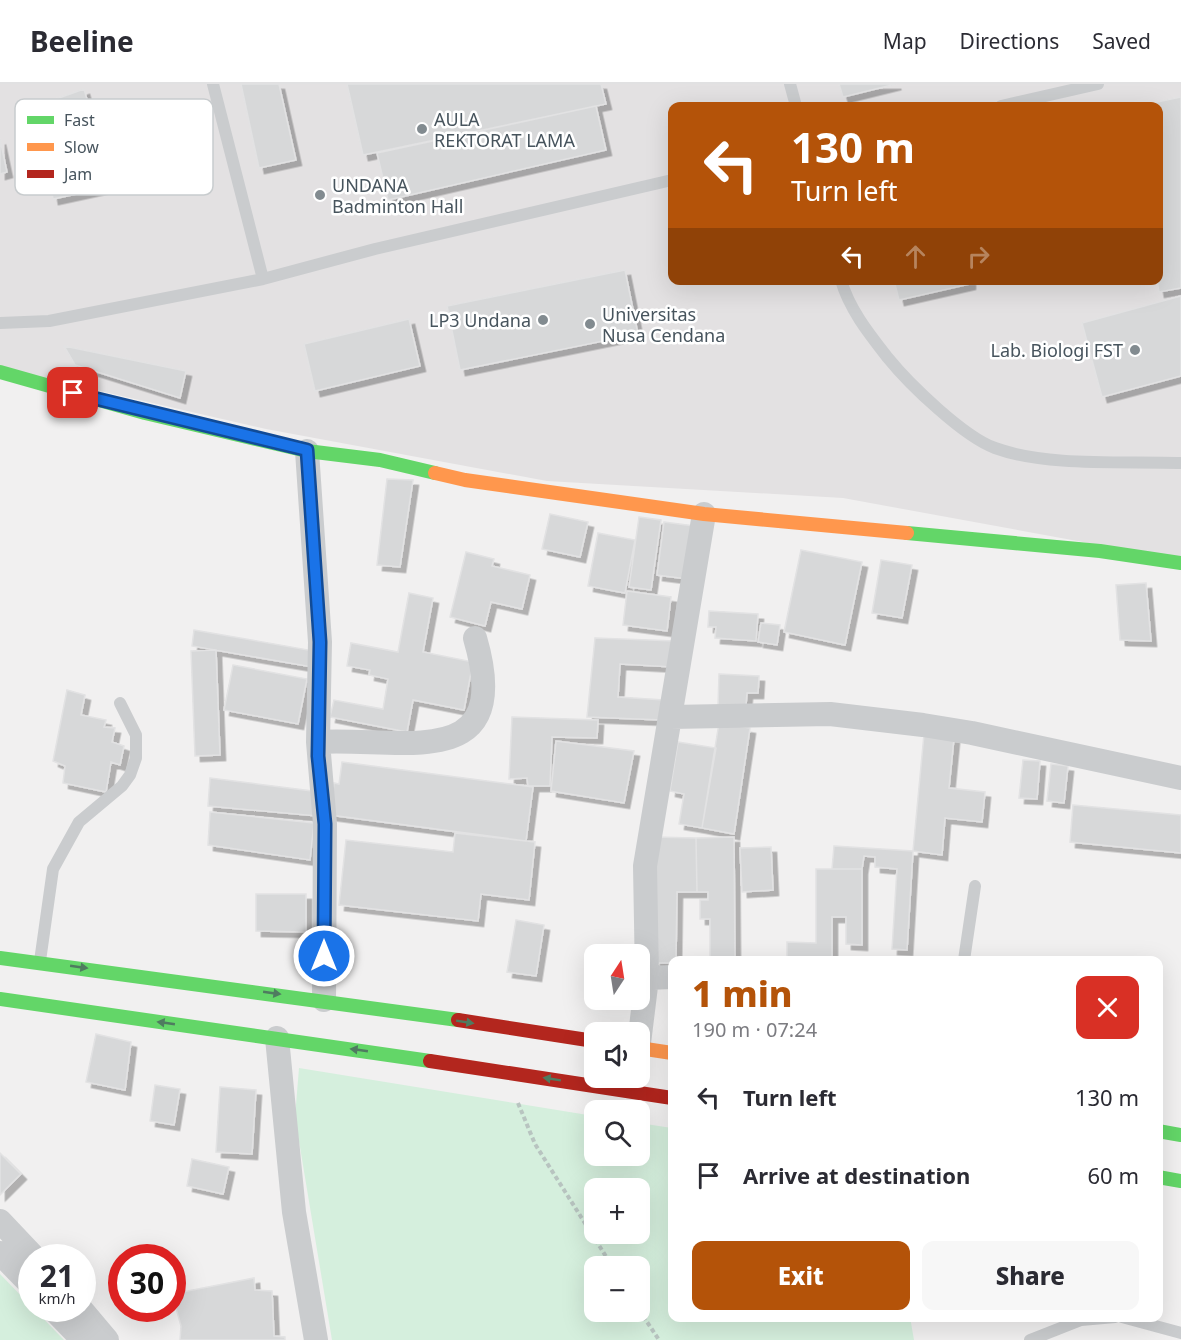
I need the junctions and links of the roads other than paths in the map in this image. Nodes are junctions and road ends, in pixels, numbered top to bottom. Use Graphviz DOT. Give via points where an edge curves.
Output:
graph roads {
  1 [pos="213,84"];
  2 [pos="790,84"];
  3 [pos="1098,84"];
  4 [pos="795,102"];
  5 [pos="1019,102"];
  6 [pos="668,181"];
  7 [pos="263,279"];
  8 [pos="843,285"];
  9 [pos="0,323"];
  10 [pos="0,372"];
  11 [pos="307,450"];
  12 [pos="1181,463"];
  13 [pos="704,514"];
  14 [pos="1181,563"];
  15 [pos="475,638"];
  16 [pos="120,703"];
  17 [pos="670,717"];
  18 [pos="318,742"];
  19 [pos="1181,778"];
  20 [pos="975,886"];
  21 [pos="646,944"];
  22 [pos="965,956"];
  23 [pos="0,958"];
  24 [pos="40,962"];
  25 [pos="668,977"];
  26 [pos="650,978"];
  27 [pos="0,999"];
  28 [pos="324,1000"];
  29 [pos="278,1038"];
  30 [pos="584,1039"];
  31 [pos="650,1050"];
  32 [pos="668,1052"];
  33 [pos="668,1097"];
  34 [pos="1163,1132"];
  35 [pos="1181,1135"];
  36 [pos="1163,1178"];
  37 [pos="1181,1181"];
  38 [pos="0,1221"];
  39 [pos="22,1244"];
  40 [pos="0,1253"];
  41 [pos="18,1272"];
  42 [pos="65,1322"];
  43 [pos="92,1322"];
  44 [pos="1076,1322"];
  45 [pos="1140,1322"];
  46 [pos="1181,1333"];
  47 [pos="82,1340"];
  48 [pos="108,1340"];
  49 [pos="316,1340"];
  50 [pos="1030,1340"];
  1 -- 7 [label="lane"];
  2 -- 4 [label="lane"];
  3 -- 5 [label="lane"];
  6 -- 7 [label="lane"];
  7 -- 9 [label="lane" via="49,321"];
  8 -- 12 [label="lane" via="866,331 897,369 929,402 993,448 1046,459"];
  10 -- 11 [label="main road" via="145,413"];
  11 -- 13 [label="main road" via="380,460 465,480"];
  11 -- 18 [label="street" via="320,642"];
  13 -- 14 [label="main road" via="1100,551"];
  13 -- 17 [label="street"];
  15 -- 18 [label="street" via="484,670 483,699 473,724 463,733 425,742"];
  16 -- 24 [label="lane" via="136,735 136,758 122,786 79,822 53,869"];
  17 -- 19 [label="street" via="831,714 972,733"];
  17 -- 21 [label="street" via="645,866"];
  18 -- 28 [label="street" via="325,824"];
  20 -- 22 [label="lane"];
  23 -- 24 [label="main road"];
  24 -- 28 [label="main road, one-way"];
  25 -- 26 [label="street"];
  29 -- 27 [label="main road, one-way"];
  28 -- 30 [label="main road, one-way"];
  33 -- 29 [label="main road, one-way"];
  29 -- 49 [label="street" via="294,1212"];
  31 -- 32 [label="main road"];
  34 -- 35 [label="main road"];
  36 -- 37 [label="main road"];
  38 -- 39 [label="street"];
  40 -- 41 [label="street"];
  42 -- 47 [label="street"];
  43 -- 48 [label="street"];
  44 -- 50 [label="lane"];
  45 -- 46 [label="lane"];
}
